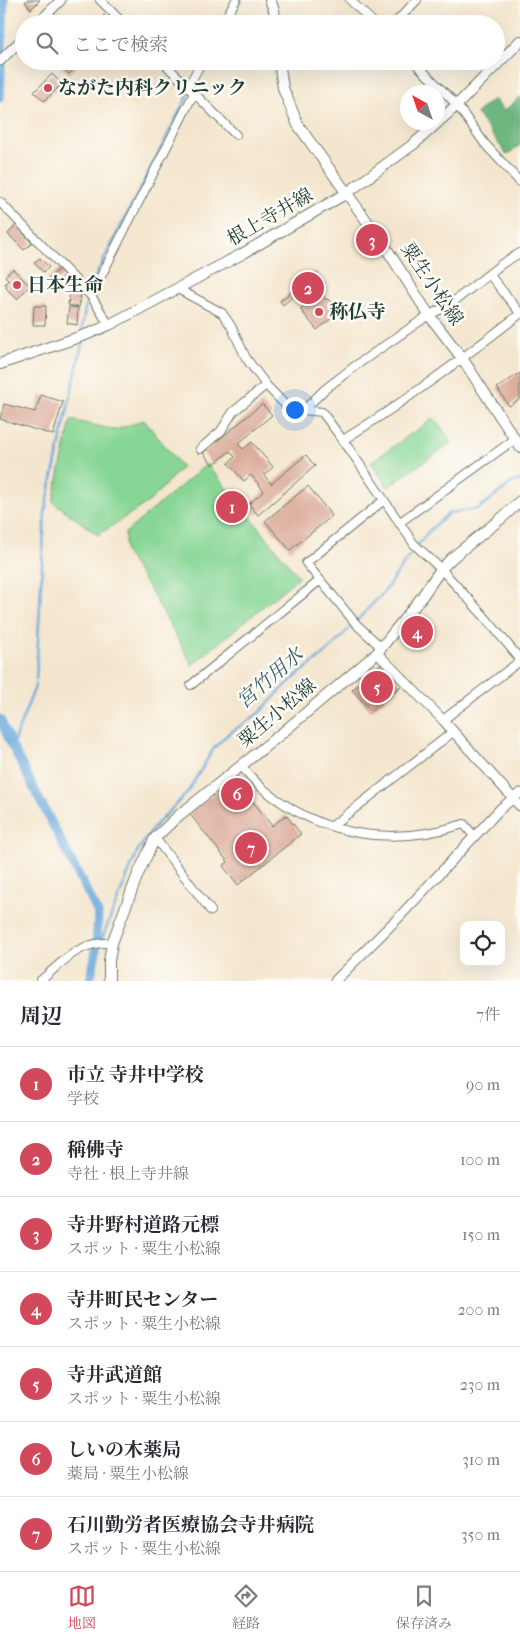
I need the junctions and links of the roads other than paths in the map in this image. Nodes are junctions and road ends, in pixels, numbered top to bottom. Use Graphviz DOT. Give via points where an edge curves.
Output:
graph roads {
  1 [pos="61,0"];
  2 [pos="100,0"];
  3 [pos="236,0"];
  4 [pos="270,0"];
  5 [pos="350,0"];
  6 [pos="417,0"];
  7 [pos="46,15"];
  8 [pos="115,15"];
  9 [pos="227,15"];
  10 [pos="275,15"];
  11 [pos="366,15"];
  12 [pos="403,15"];
  13 [pos="520,40"];
  14 [pos="15,45"];
  15 [pos="505,56"];
  16 [pos="0,61"];
  17 [pos="171,70"];
  18 [pos="199,70"];
  19 [pos="280,70"];
  20 [pos="422,70"];
  21 [pos="491,70"];
  22 [pos="191,90"];
  23 [pos="458,105"];
  24 [pos="236,135"];
  25 [pos="520,182"];
  26 [pos="347,193"];
  27 [pos="2,204"];
  28 [pos="520,253"];
  29 [pos="489,274"];
  30 [pos="178,289"];
  31 [pos="92,296"];
  32 [pos="520,314"];
  33 [pos="429,315"];
  34 [pos="110,325"];
  35 [pos="462,358"];
  36 [pos="0,364"];
  37 [pos="266,385"];
  38 [pos="304,410"];
  39 [pos="343,440"];
  40 [pos="517,443"];
  41 [pos="200,449"];
  42 [pos="384,500"];
  43 [pos="520,501"];
  44 [pos="399,523"];
  45 [pos="441,569"];
  46 [pos="319,581"];
  47 [pos="379,650"];
  48 [pos="520,660"];
  49 [pos="191,686"];
  50 [pos="443,720"];
  51 [pos="454,732"];
  52 [pos="240,766"];
  53 [pos="516,795"];
  54 [pos="520,806"];
  55 [pos="332,826"];
  56 [pos="474,836"];
  57 [pos="155,838"];
  58 [pos="211,911"];
  59 [pos="108,943"];
  60 [pos="40,981"];
  61 [pos="109,981"];
  62 [pos="335,981"];
  1 -- 7 [label="street"];
  2 -- 8 [label="street"];
  3 -- 9 [label="street"];
  4 -- 10 [label="main road"];
  5 -- 11 [label="street"];
  6 -- 12 [label="street"];
  13 -- 15 [label="main road, 根上寺井線"];
  14 -- 16 [label="street"];
  17 -- 22 [label="street"];
  18 -- 22 [label="street"];
  19 -- 26 [label="main road, 粟生小松線" via="283,88 298,125"];
  20 -- 23 [label="street"];
  21 -- 23 [label="main road, 根上寺井線"];
  22 -- 24 [label="street"];
  22 -- 31 [label="street"];
  23 -- 25 [label="street" via="485,144"];
  23 -- 26 [label="main road, 根上寺井線" via="415,143"];
  26 -- 30 [label="main road, 根上寺井線"];
  26 -- 33 [label="main road, 粟生小松線"];
  27 -- 31 [label="street"];
  28 -- 29 [label="street"];
  29 -- 32 [label="street"];
  29 -- 33 [label="street" via="448,306"];
  30 -- 34 [label="main road, 根上寺井線"];
  30 -- 37 [label="street" via="222,313 246,358"];
  31 -- 34 [label="street"];
  32 -- 35 [label="street"];
  33 -- 35 [label="main road, 粟生小松線"];
  33 -- 38 [label="street" via="354,366"];
  34 -- 36 [label="main road, 根上寺井線"];
  35 -- 39 [label="street"];
  35 -- 40 [label="main road, 粟生小松線"];
  37 -- 38 [label="street" via="292,412"];
  37 -- 41 [label="street" via="233,412 221,431"];
  38 -- 39 [label="street" via="322,412"];
  39 -- 42 [label="street"];
  40 -- 44 [label="street"];
  42 -- 44 [label="street"];
  42 -- 46 [label="street" via="306,563"];
  43 -- 45 [label="main road, 粟生小松線"];
  44 -- 45 [label="street" via="416,547"];
  45 -- 47 [label="main road, 粟生小松線"];
  45 -- 48 [label="street"];
  46 -- 47 [label="street"];
  46 -- 49 [label="street"];
  47 -- 50 [label="street"];
  47 -- 52 [label="main road, 粟生小松線"];
  48 -- 50 [label="street"];
  50 -- 51 [label="street"];
  51 -- 53 [label="street"];
  51 -- 55 [label="street"];
  52 -- 55 [label="street" via="287,805"];
  52 -- 57 [label="main road, 粟生小松線"];
  53 -- 54 [label="street"];
  53 -- 56 [label="street"];
  55 -- 56 [label="street" via="370,836 410,836 464,824"];
  56 -- 62 [label="street" via="420,896"];
  57 -- 58 [label="street"];
  57 -- 59 [label="main road, 粟生小松線"];
  59 -- 60 [label="street" via="86,945"];
  59 -- 61 [label="main road, 粟生小松線"];
}
